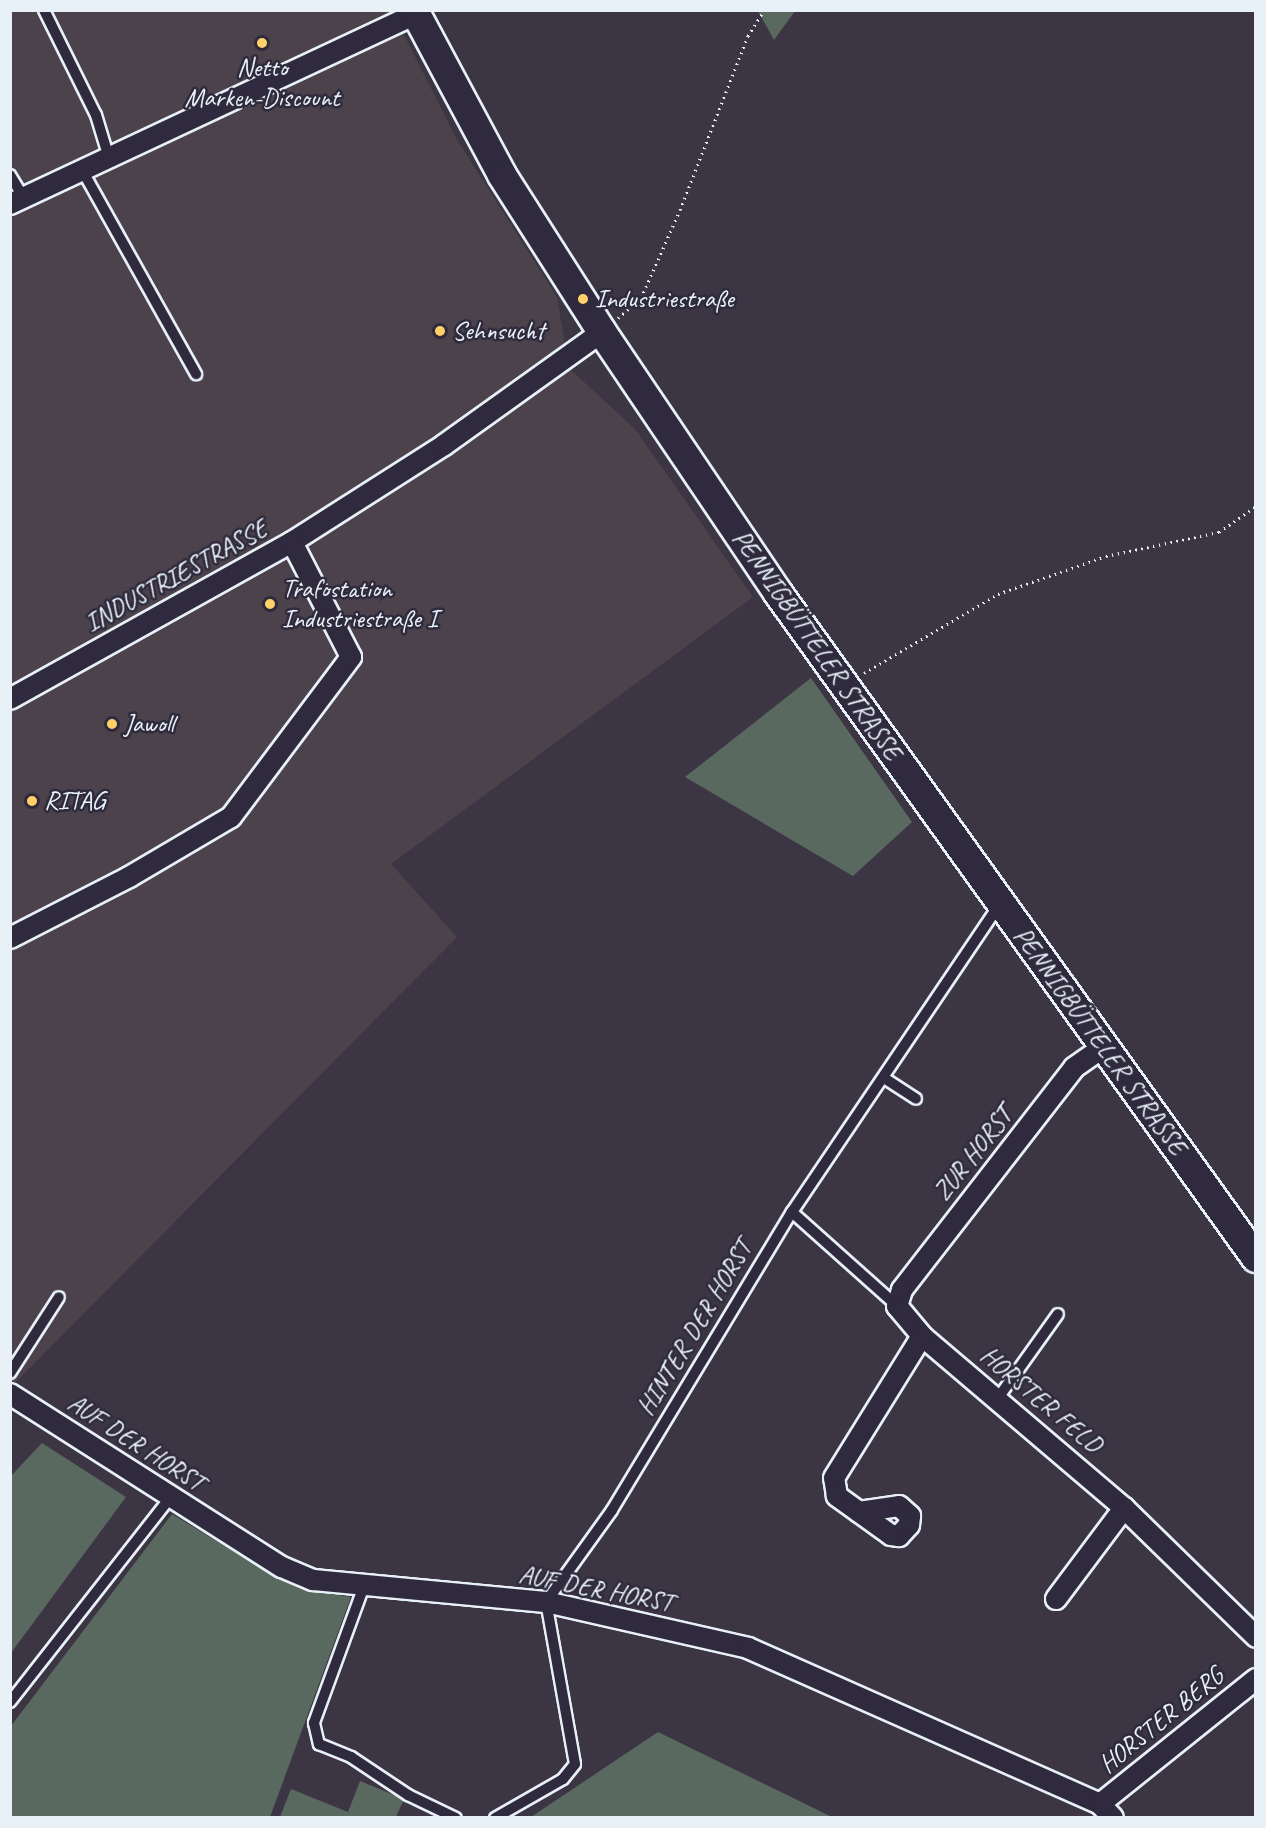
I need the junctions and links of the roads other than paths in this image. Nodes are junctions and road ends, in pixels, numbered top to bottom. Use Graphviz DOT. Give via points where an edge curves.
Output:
graph roads {
  1 [pos="44,10"];
  2 [pos="414,12"];
  3 [pos="109,158"];
  4 [pos="82,171"];
  5 [pos="10,175"];
  6 [pos="17,201"];
  7 [pos="602,332"];
  8 [pos="196,374"];
  9 [pos="292,542"];
  10 [pos="10,699"];
  11 [pos="1000,903"];
  12 [pos="10,938"];
  13 [pos="1105,1046"];
  14 [pos="884,1078"];
  15 [pos="916,1099"];
  16 [pos="792,1212"];
  17 [pos="1256,1258"];
  18 [pos="59,1297"];
  19 [pos="897,1306"];
  20 [pos="1058,1314"];
  21 [pos="922,1336"];
  22 [pos="10,1372"];
  23 [pos="10,1394"];
  24 [pos="998,1398"];
  25 [pos="171,1497"];
  26 [pos="1124,1508"];
  27 [pos="859,1512"];
  28 [pos="364,1586"];
  29 [pos="1056,1599"];
  30 [pos="546,1602"];
  31 [pos="1256,1637"];
  32 [pos="1256,1679"];
  33 [pos="10,1702"];
  34 [pos="1106,1811"];
  35 [pos="456,1818"];
  36 [pos="495,1818"];
  1 -- 3 [label="lane" via="96,115"];
  2 -- 3 [label="street"];
  2 -- 7 [label="street, PENNIGBÜTTELER STRASSE" via="502,175"];
  3 -- 4 [label="street"];
  4 -- 6 [label="street"];
  4 -- 8 [label="lane"];
  5 -- 6 [label="lane"];
  7 -- 9 [label="street, INDUSTRIESTRASSE" via="444,445"];
  7 -- 11 [label="street, PENNIGBÜTTELER STRASSE" via="844,685"];
  9 -- 10 [label="street, INDUSTRIESTRASSE"];
  9 -- 12 [label="street" via="351,657 231,817 129,877"];
  11 -- 13 [label="street, PENNIGBÜTTELER STRASSE"];
  11 -- 14 [label="lane, HINTER DER HORST"];
  13 -- 17 [label="street, PENNIGBÜTTELER STRASSE"];
  13 -- 19 [label="street, ZUR HORST" via="1074,1068 902,1290"];
  14 -- 15 [label="lane"];
  14 -- 16 [label="lane, HINTER DER HORST"];
  16 -- 19 [label="lane, HORSTER FELD"];
  16 -- 30 [label="lane, HINTER DER HORST" via="612,1509"];
  18 -- 22 [label="lane"];
  19 -- 21 [label="street, HORSTER FELD"];
  20 -- 24 [label="lane"];
  21 -- 24 [label="street, HORSTER FELD"];
  21 -- 27 [label="street" via="834,1478 837,1496"];
  23 -- 25 [label="street, AUF DER HORST"];
  24 -- 26 [label="street, HORSTER FELD"];
  25 -- 28 [label="street, AUF DER HORST" via="282,1567 313,1580"];
  25 -- 33 [label="lane"];
  26 -- 29 [label="street"];
  26 -- 31 [label="street, HORSTER FELD"];
  28 -- 30 [label="street, AUF DER HORST"];
  28 -- 35 [label="lane" via="314,1723 319,1744 351,1757 408,1794"];
  30 -- 34 [label="street, AUF DER HORST" via="748,1648"];
  30 -- 36 [label="lane" via="575,1764 563,1779"];
  32 -- 34 [label="street, HORSTER BERG"];
}
